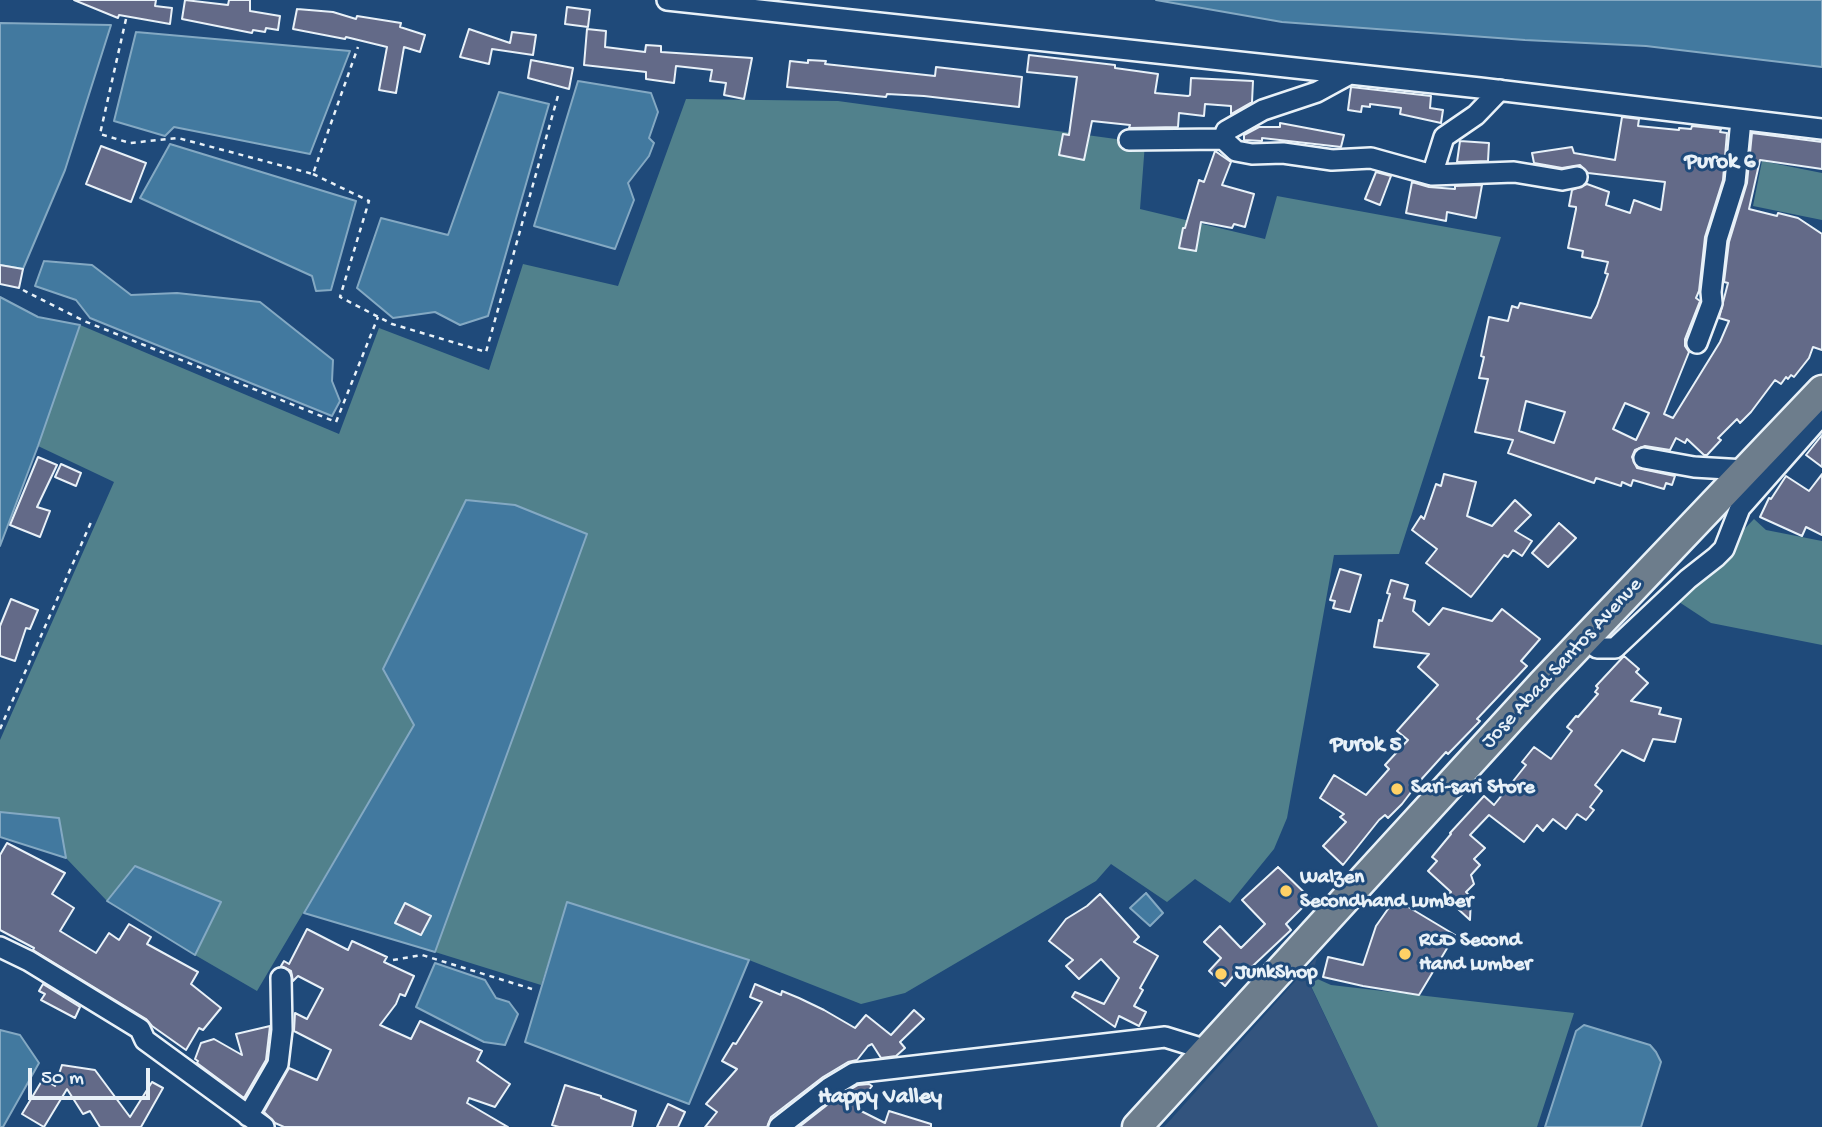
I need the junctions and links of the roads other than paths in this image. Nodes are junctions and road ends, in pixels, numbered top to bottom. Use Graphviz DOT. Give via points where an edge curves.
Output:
graph roads {
  1 [pos="667,0"];
  2 [pos="1350,74"];
  3 [pos="1500,90"];
  4 [pos="1741,120"];
  5 [pos="1822,129"];
  6 [pos="1223,139"];
  7 [pos="1129,140"];
  8 [pos="1432,175"];
  9 [pos="1577,177"];
  10 [pos="1697,343"];
  11 [pos="1822,390"];
  12 [pos="1822,415"];
  13 [pos="1643,458"];
  14 [pos="1745,470"];
  15 [pos="1586,638"];
  16 [pos="0,947"];
  17 [pos="281,978"];
  18 [pos="1207,1050"];
  19 [pos="258,1124"];
  20 [pos="779,1127"];
  21 [pos="1137,1127"];
  1 -- 2 [label="street"];
  2 -- 3 [label="street"];
  2 -- 6 [label="street" via="1317,92 1262,110 1226,131"];
  3 -- 4 [label="street"];
  3 -- 8 [label="street" via="1476,115 1444,137"];
  4 -- 5 [label="street"];
  4 -- 10 [label="street" via="1735,182 1717,239 1712,303"];
  6 -- 7 [label="street"];
  6 -- 8 [label="street" via="1236,151 1252,154 1371,158"];
  8 -- 9 [label="street"];
  11 -- 14 [label="highway, Jose Abad Santos Avenue"];
  12 -- 15 [label="street" via="1740,508 1724,549 1615,648 1597,648"];
  13 -- 14 [label="street"];
  14 -- 15 [label="highway, Jose Abad Santos Avenue"];
  15 -- 18 [label="highway, Jose Abad Santos Avenue"];
  16 -- 19 [label="street" via="140,1029 145,1040"];
  17 -- 19 [label="street" via="278,1064"];
  18 -- 20 [label="street" via="1165,1037 854,1073"];
  18 -- 21 [label="highway, Jose Abad Santos Avenue"];
}
